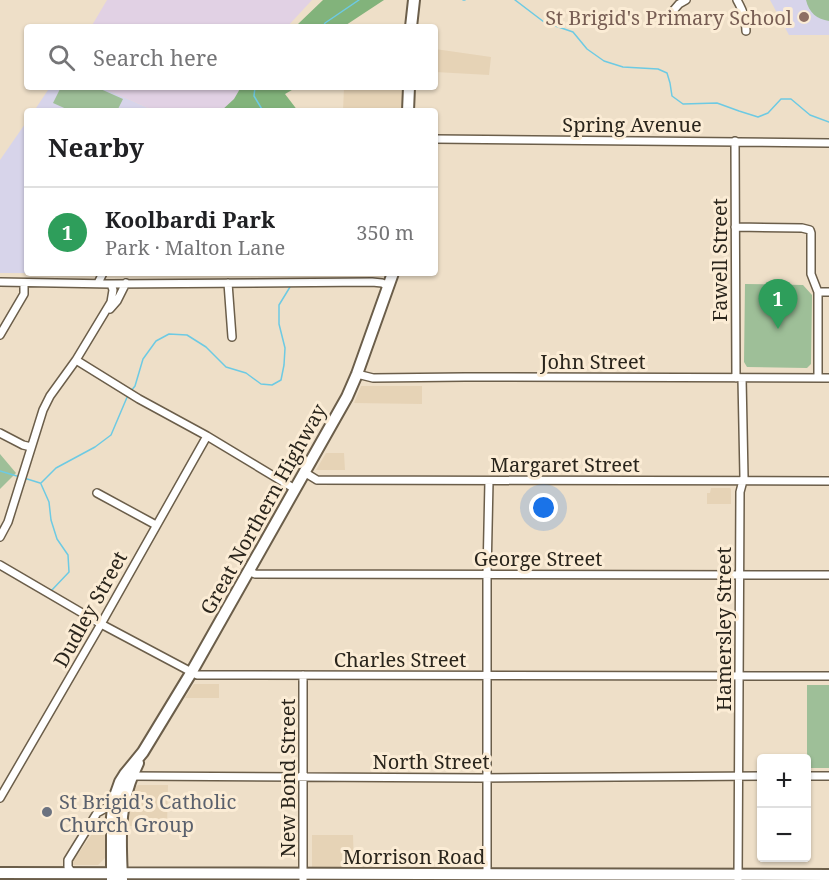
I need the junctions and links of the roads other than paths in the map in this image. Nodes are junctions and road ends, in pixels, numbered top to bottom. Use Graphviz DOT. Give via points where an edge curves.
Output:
graph roads {
  1 [pos="414,0"];
  2 [pos="687,0"];
  3 [pos="736,0"];
  4 [pos="673,11"];
  5 [pos="411,24"];
  6 [pos="746,31"];
  7 [pos="409,90"];
  8 [pos="408,108"];
  9 [pos="438,139"];
  10 [pos="735,141"];
  11 [pos="829,143"];
  12 [pos="735,227"];
  13 [pos="102,276"];
  14 [pos="392,276"];
  15 [pos="0,282"];
  16 [pos="228,282"];
  17 [pos="24,283"];
  18 [pos="98,283"];
  19 [pos="126,283"];
  20 [pos="111,284"];
  21 [pos="389,286"];
  22 [pos="818,292"];
  23 [pos="829,292"];
  24 [pos="102,318"];
  25 [pos="2,326"];
  26 [pos="0,335"];
  27 [pos="231,337"];
  28 [pos="76,360"];
  29 [pos="357,374"];
  30 [pos="739,378"];
  31 [pos="818,378"];
  32 [pos="829,378"];
  33 [pos="0,433"];
  34 [pos="207,436"];
  35 [pos="30,447"];
  36 [pos="304,472"];
  37 [pos="489,481"];
  38 [pos="829,481"];
  39 [pos="743,482"];
  40 [pos="295,489"];
  41 [pos="97,493"];
  42 [pos="156,525"];
  43 [pos="0,537"];
  44 [pos="0,565"];
  45 [pos="248,571"];
  46 [pos="487,575"];
  47 [pos="740,575"];
  48 [pos="829,575"];
  49 [pos="101,624"];
  50 [pos="192,673"];
  51 [pos="303,675"];
  52 [pos="487,675"];
  53 [pos="739,675"];
  54 [pos="829,676"];
  55 [pos="128,775"];
  56 [pos="811,776"];
  57 [pos="829,776"];
  58 [pos="303,777"];
  59 [pos="738,777"];
  60 [pos="757,777"];
  61 [pos="487,778"];
  62 [pos="0,798"];
  63 [pos="118,809"];
  64 [pos="0,873"];
  65 [pos="73,874"];
  66 [pos="829,875"];
  67 [pos="117,877"];
  68 [pos="303,877"];
  69 [pos="487,878"];
  70 [pos="639,878"];
  71 [pos="738,878"];
  1 -- 5 [label="main road"];
  2 -- 4 [label="street"];
  3 -- 6 [label="street" via="743,11"];
  7 -- 8 [label="main road"];
  9 -- 10 [label="street, Spring Avenue"];
  10 -- 11 [label="street, Spring Avenue"];
  10 -- 12 [label="street, Fawell Street"];
  12 -- 22 [label="street" via="810,230 811,274"];
  12 -- 30 [label="street, Fawell Street"];
  13 -- 18 [label="street"];
  14 -- 21 [label="main road, Great Northern Highway"];
  15 -- 17 [label="street"];
  16 -- 19 [label="street"];
  16 -- 21 [label="street" via="372,282"];
  16 -- 27 [label="street"];
  17 -- 18 [label="street"];
  17 -- 25 [label="street" via="24,294"];
  18 -- 20 [label="street"];
  19 -- 20 [label="street"];
  19 -- 24 [label="street"];
  20 -- 24 [label="street" via="111,302"];
  21 -- 29 [label="main road, Great Northern Highway"];
  22 -- 23 [label="street"];
  22 -- 31 [label="street"];
  24 -- 28 [label="street"];
  25 -- 26 [label="street"];
  28 -- 34 [label="street"];
  28 -- 35 [label="street" via="50,396"];
  29 -- 30 [label="street, John Street" via="373,378"];
  29 -- 36 [label="main road, Great Northern Highway"];
  30 -- 31 [label="street, John Street"];
  30 -- 39 [label="street, Hamersley Street"];
  31 -- 32 [label="street, John Street"];
  33 -- 35 [label="street"];
  34 -- 40 [label="street"];
  34 -- 42 [label="street, Dudley Street"];
  35 -- 43 [label="street"];
  36 -- 37 [label="street, Margaret Street" via="317,480"];
  36 -- 40 [label="main road, Great Northern Highway"];
  37 -- 39 [label="street, Margaret Street"];
  37 -- 46 [label="street"];
  38 -- 39 [label="street, Margaret Street"];
  39 -- 47 [label="street, Hamersley Street"];
  40 -- 45 [label="main road, Great Northern Highway"];
  41 -- 42 [label="street"];
  42 -- 49 [label="street, Dudley Street"];
  44 -- 49 [label="street, Charles Street"];
  45 -- 46 [label="street, George Street"];
  45 -- 50 [label="main road, Great Northern Highway"];
  46 -- 47 [label="street, George Street"];
  46 -- 52 [label="street"];
  47 -- 48 [label="street, George Street"];
  47 -- 53 [label="street, Hamersley Street"];
  49 -- 50 [label="street, Charles Street"];
  49 -- 62 [label="street, Dudley Street"];
  50 -- 51 [label="street, Charles Street"];
  50 -- 55 [label="main road, Great Northern Highway"];
  51 -- 52 [label="street, Charles Street"];
  51 -- 58 [label="street, New Bond Street"];
  52 -- 53 [label="street, Charles Street"];
  52 -- 61 [label="street"];
  53 -- 54 [label="street, Charles Street"];
  53 -- 59 [label="street, Hamersley Street"];
  55 -- 58 [label="street, North Street"];
  55 -- 63 [label="main road, Great Northern Highway" via="117,791"];
  56 -- 57 [label="street"];
  58 -- 61 [label="street, North Street"];
  58 -- 68 [label="street, New Bond Street"];
  59 -- 60 [label="street, North Street"];
  59 -- 61 [label="street, North Street"];
  59 -- 71 [label="street, Hamersley Street"];
  61 -- 69 [label="street"];
  63 -- 65 [label="street" via="97,813 68,860"];
  63 -- 67 [label="main road, Great Northern Highway" via="122,828"];
  64 -- 65 [label="main road, Morrison Road"];
  65 -- 67 [label="main road, Morrison Road"];
  66 -- 71 [label="main road, Morrison Road"];
  67 -- 68 [label="main road, Morrison Road"];
  68 -- 69 [label="main road, Morrison Road" via="466,874"];
  69 -- 70 [label="main road, Morrison Road" via="510,874"];
  70 -- 71 [label="main road, Morrison Road"];
}
